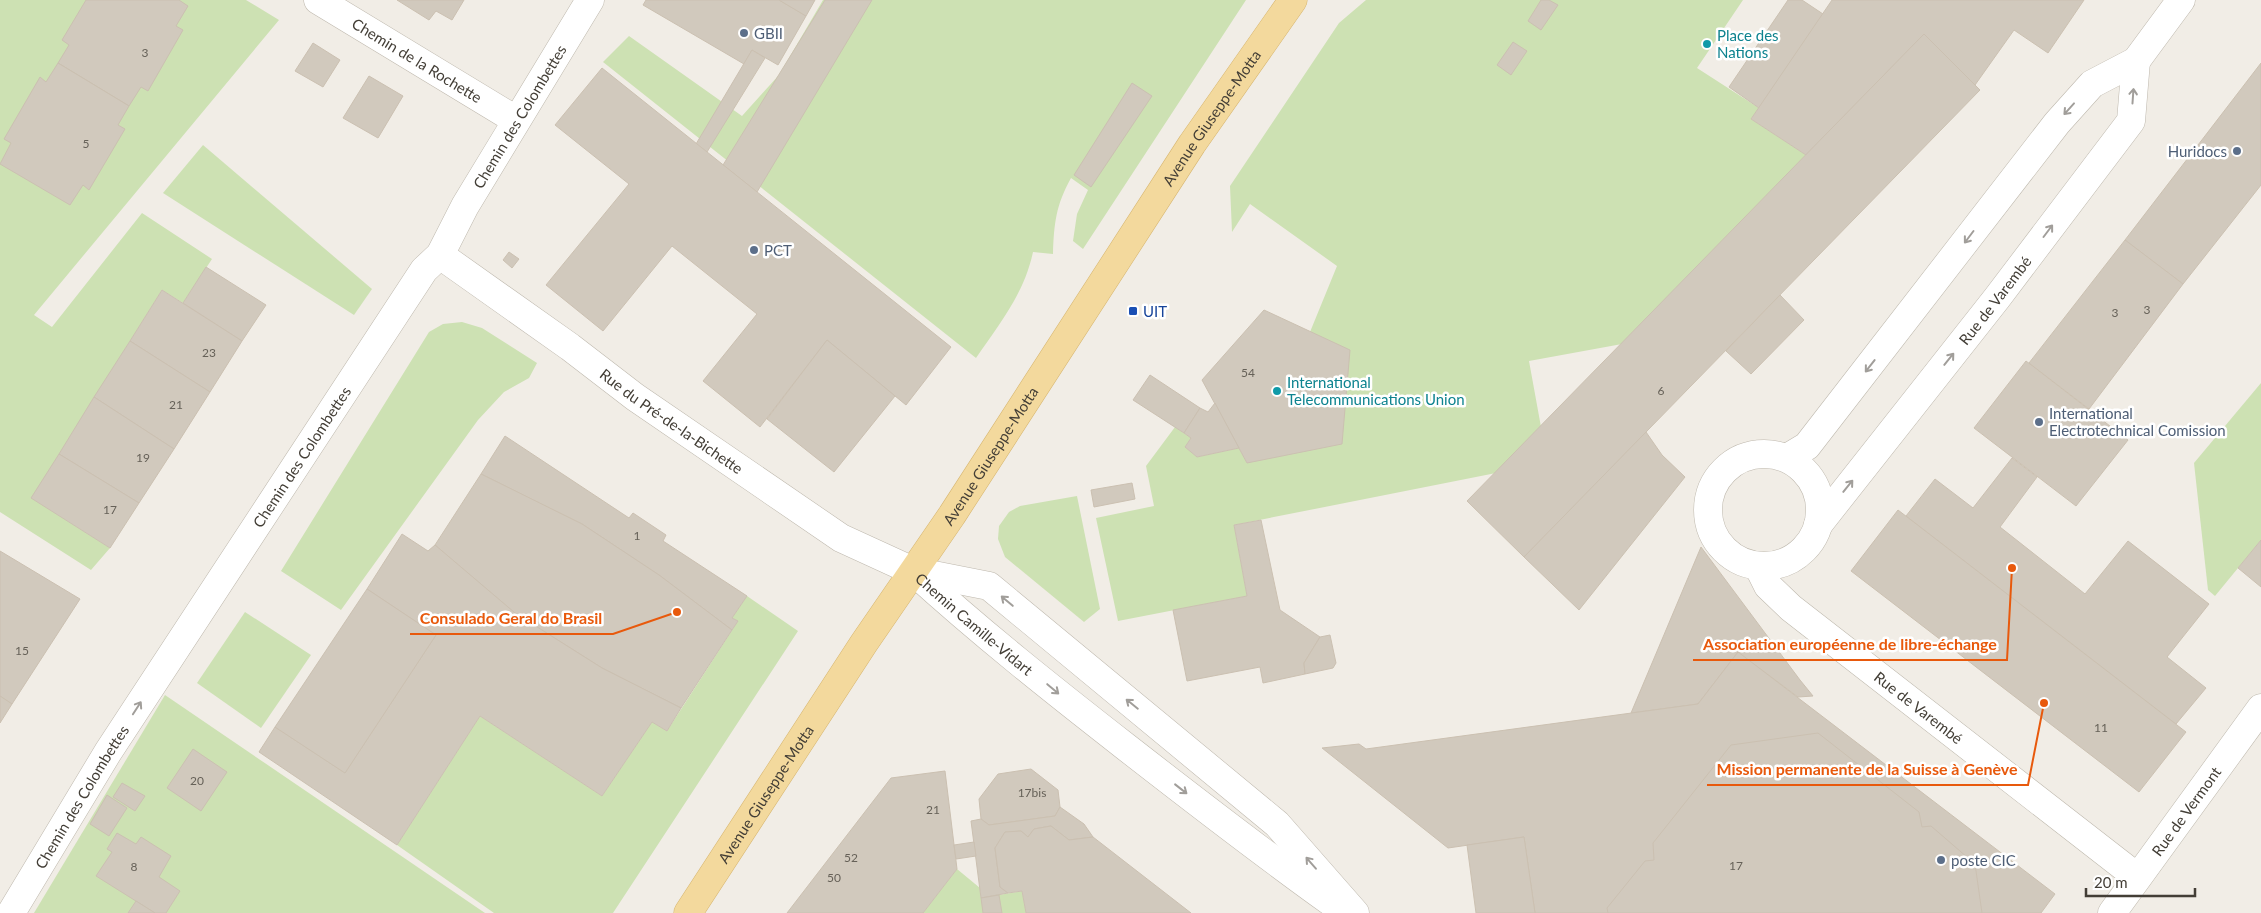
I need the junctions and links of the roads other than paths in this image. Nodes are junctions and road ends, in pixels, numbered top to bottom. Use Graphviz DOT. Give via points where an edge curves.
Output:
graph roads {
  1 [pos="318,0"];
  2 [pos="590,0"];
  3 [pos="1294,0"];
  4 [pos="2181,0"];
  5 [pos="2136,61"];
  6 [pos="516,120"];
  7 [pos="440,254"];
  8 [pos="1788,458"];
  9 [pos="1818,525"];
  10 [pos="1758,566"];
  11 [pos="913,571"];
  12 [pos="2261,708"];
  13 [pos="2138,877"];
  14 [pos="11,913"];
  15 [pos="688,913"];
  16 [pos="1347,913"];
  17 [pos="1355,913"];
  18 [pos="2112,913"];
  1 -- 6 [label="street, Chemin de la Rochette"];
  2 -- 6 [label="street, Chemin des Colombettes"];
  3 -- 11 [label="main road, Avenue Giuseppe-Motta" via="1192,144"];
  4 -- 5 [label="street"];
  5 -- 8 [label="street, one-way" via="2092,84 2057,123 1807,446"];
  9 -- 5 [label="street, Rue de Varembé, one-way" via="2131,121"];
  6 -- 7 [label="street, Chemin des Colombettes"];
  7 -- 11 [label="street, Rue du Pré-de-la-Bichette" via="635,396 841,538"];
  14 -- 7 [label="street, Chemin des Colombettes, one-way" via="103,761 414,284"];
  8 -- 9 [label="street" via="1812,480 1820,502"];
  8 -- 10 [label="street" via="1755,454 1739,459 1720,475 1709,497 1712,533 1720,545 1730,555"];
  9 -- 10 [label="street" via="1812,540 1789,560"];
  10 -- 13 [label="street, Rue de Varembé" via="1768,586 1791,608"];
  11 -- 15 [label="main road, Avenue Giuseppe-Motta"];
  11 -- 16 [label="street, Chemin Camille-Vidart, one-way" via="965,618 1088,718 1257,849"];
  17 -- 11 [label="street, Chemin Camille-Vidart, one-way" via="1278,824 989,586"];
  12 -- 13 [label="street, Rue de Vermont"];
  13 -- 18 [label="street, Rue de Vermont"];
}
